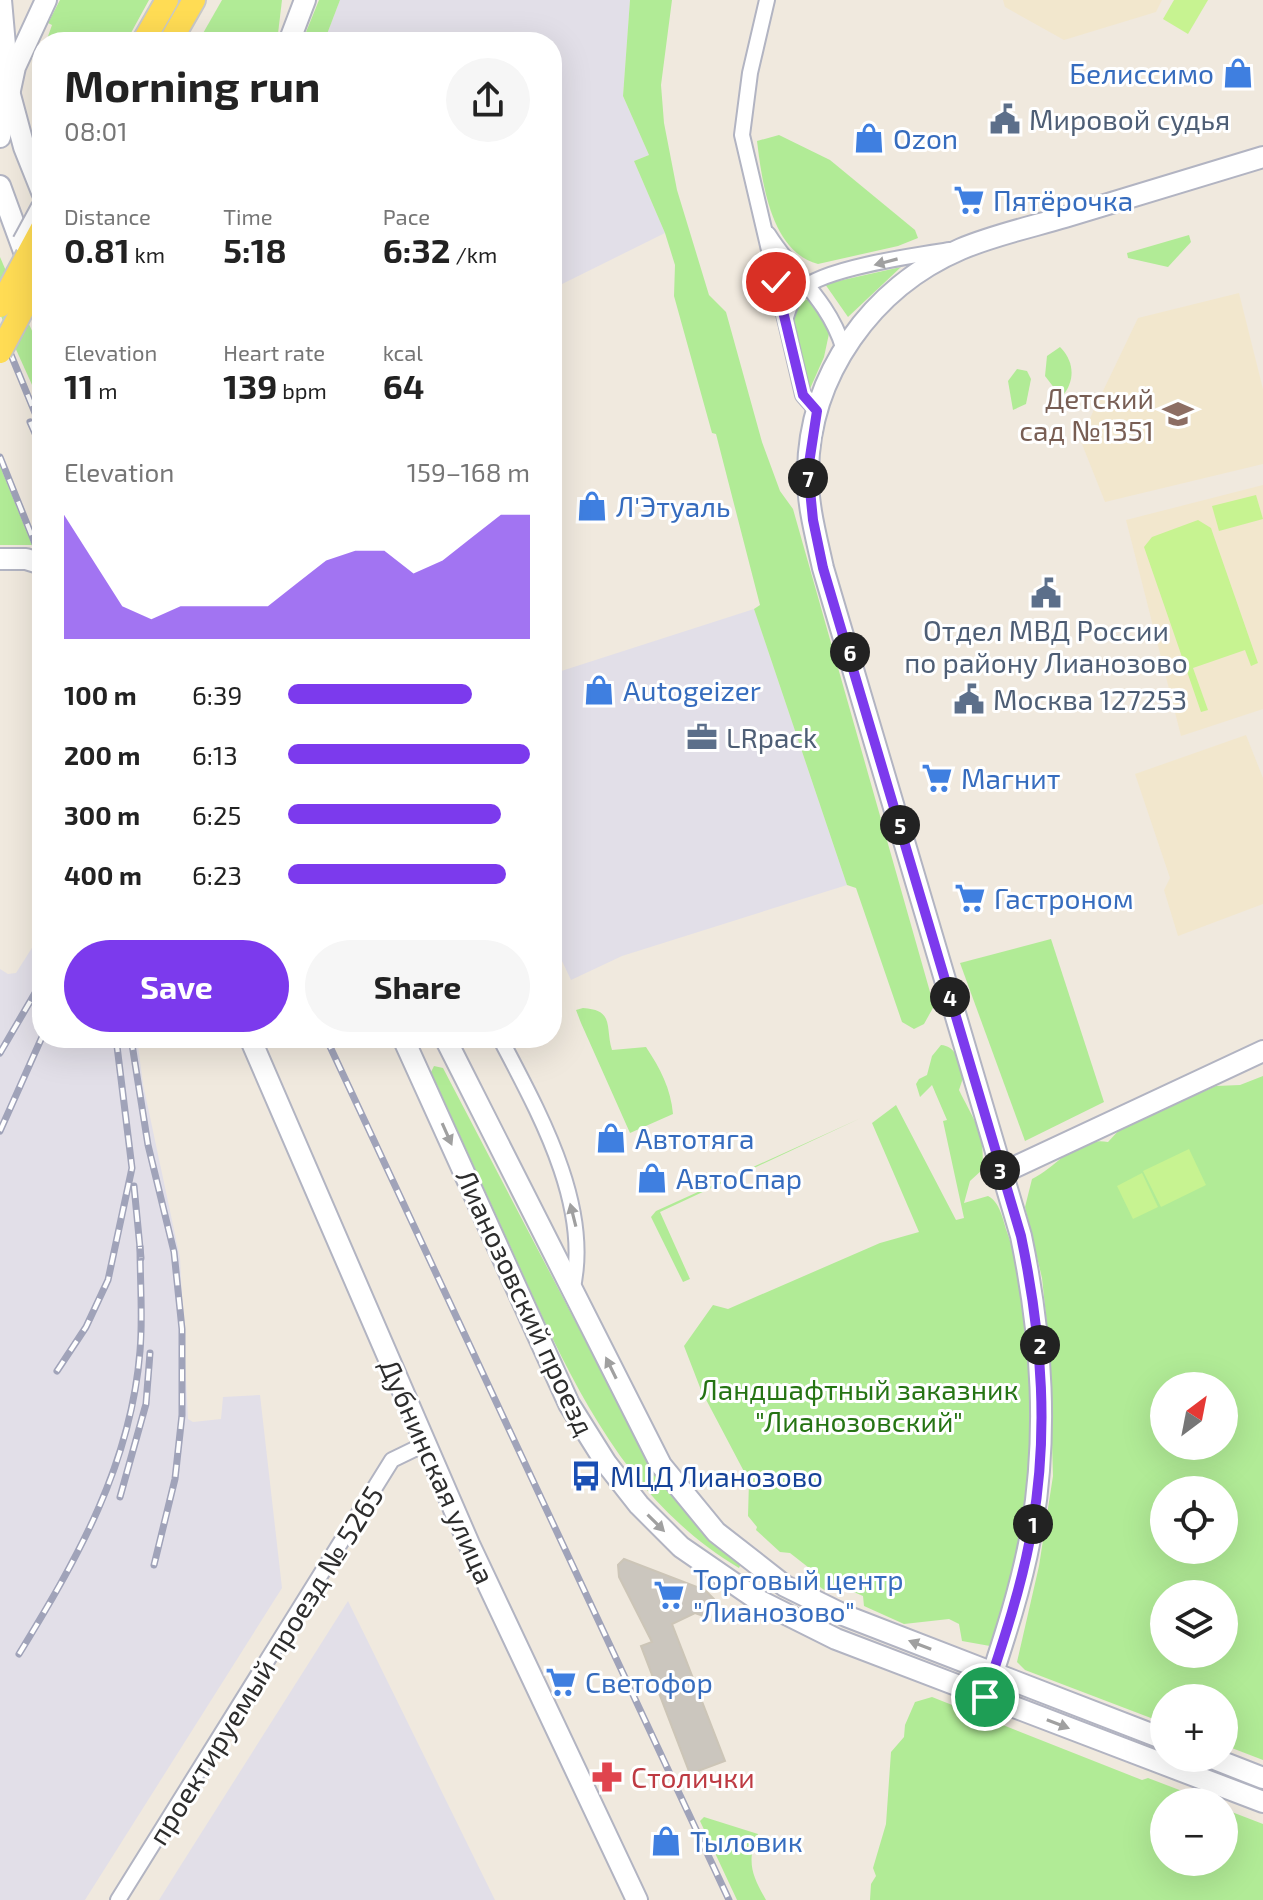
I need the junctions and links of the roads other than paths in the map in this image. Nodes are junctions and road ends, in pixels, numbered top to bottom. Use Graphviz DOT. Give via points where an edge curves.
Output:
graph roads {
  1 [pos="1,0"];
  2 [pos="46,0"];
  3 [pos="167,0"];
  4 [pos="194,0"];
  5 [pos="305,0"];
  6 [pos="767,0"];
  7 [pos="149,32"];
  8 [pos="176,32"];
  9 [pos="293,32"];
  10 [pos="4,95"];
  11 [pos="0,137"];
  12 [pos="1263,157"];
  13 [pos="32,167"];
  14 [pos="0,186"];
  15 [pos="761,219"];
  16 [pos="32,226"];
  17 [pos="32,247"];
  18 [pos="962,248"];
  19 [pos="782,253"];
  20 [pos="32,270"];
  21 [pos="833,274"];
  22 [pos="809,284"];
  23 [pos="0,285"];
  24 [pos="32,292"];
  25 [pos="0,306"];
  26 [pos="786,318"];
  27 [pos="843,347"];
  28 [pos="0,352"];
  29 [pos="817,411"];
  30 [pos="0,559"];
  31 [pos="32,561"];
  32 [pos="254,1048"];
  33 [pos="408,1048"];
  34 [pos="450,1048"];
  35 [pos="505,1048"];
  36 [pos="1263,1051"];
  37 [pos="463,1076"];
  38 [pos="425,1084"];
  39 [pos="1002,1173"];
  40 [pos="572,1292"];
  41 [pos="425,1444"];
  42 [pos="993,1673"];
  43 [pos="985,1697"];
  44 [pos="1150,1734"];
  45 [pos="1238,1768"];
  46 [pos="1263,1778"];
  47 [pos="1263,1802"];
  48 [pos="118,1900"];
  49 [pos="637,1900"];
  1 -- 10 [label="street"];
  2 -- 10 [label="street"];
  3 -- 7 [label="main road"];
  4 -- 8 [label="main road"];
  5 -- 9 [label="street"];
  6 -- 15 [label="street" via="742,135"];
  10 -- 11 [label="street"];
  10 -- 13 [label="street"];
  12 -- 18 [label="street"];
  14 -- 20 [label="street"];
  15 -- 19 [label="street"];
  15 -- 26 [label="street"];
  16 -- 23 [label="street, bridge"];
  17 -- 25 [label="main road, bridge"];
  18 -- 21 [label="street, one-way"];
  18 -- 27 [label="street" via="906,282"];
  19 -- 21 [label="street" via="802,266"];
  19 -- 22 [label="street"];
  21 -- 22 [label="street"];
  22 -- 26 [label="street" via="791,301"];
  22 -- 27 [label="street" via="837,327"];
  24 -- 28 [label="main road, bridge"];
  26 -- 29 [label="street" via="803,395"];
  27 -- 29 [label="street"];
  29 -- 39 [label="street" via="808,470 823,568"];
  30 -- 31 [label="street"];
  32 -- 41 [label="street, Дубнинская улица"];
  33 -- 38 [label="street, Лианозовский проезд"];
  34 -- 37 [label="street, Лианозовский проезд"];
  40 -- 35 [label="street, one-way" via="578,1258 574,1212 542,1124"];
  36 -- 39 [label="street"];
  37 -- 38 [label="street" via="452,1064 435,1061 424,1070"];
  37 -- 40 [label="street, Лианозовский проезд"];
  38 -- 43 [label="street, Лианозовский проезд, one-way" via="580,1425 660,1527 758,1600 836,1639"];
  39 -- 42 [label="street" via="1036,1315 1042,1433 1031,1536"];
  42 -- 40 [label="street, Лианозовский проезд, one-way" via="846,1616 785,1586 702,1517 661,1465"];
  41 -- 48 [label="street, проектируемый проезд № 5265" via="392,1460"];
  41 -- 49 [label="street, Дубнинская улица"];
  42 -- 43 [label="street"];
  42 -- 44 [label="street, Лианозовский проезд"];
  43 -- 47 [label="street, Лианозовский проезд, one-way"];
  45 -- 46 [label="street"];
}
